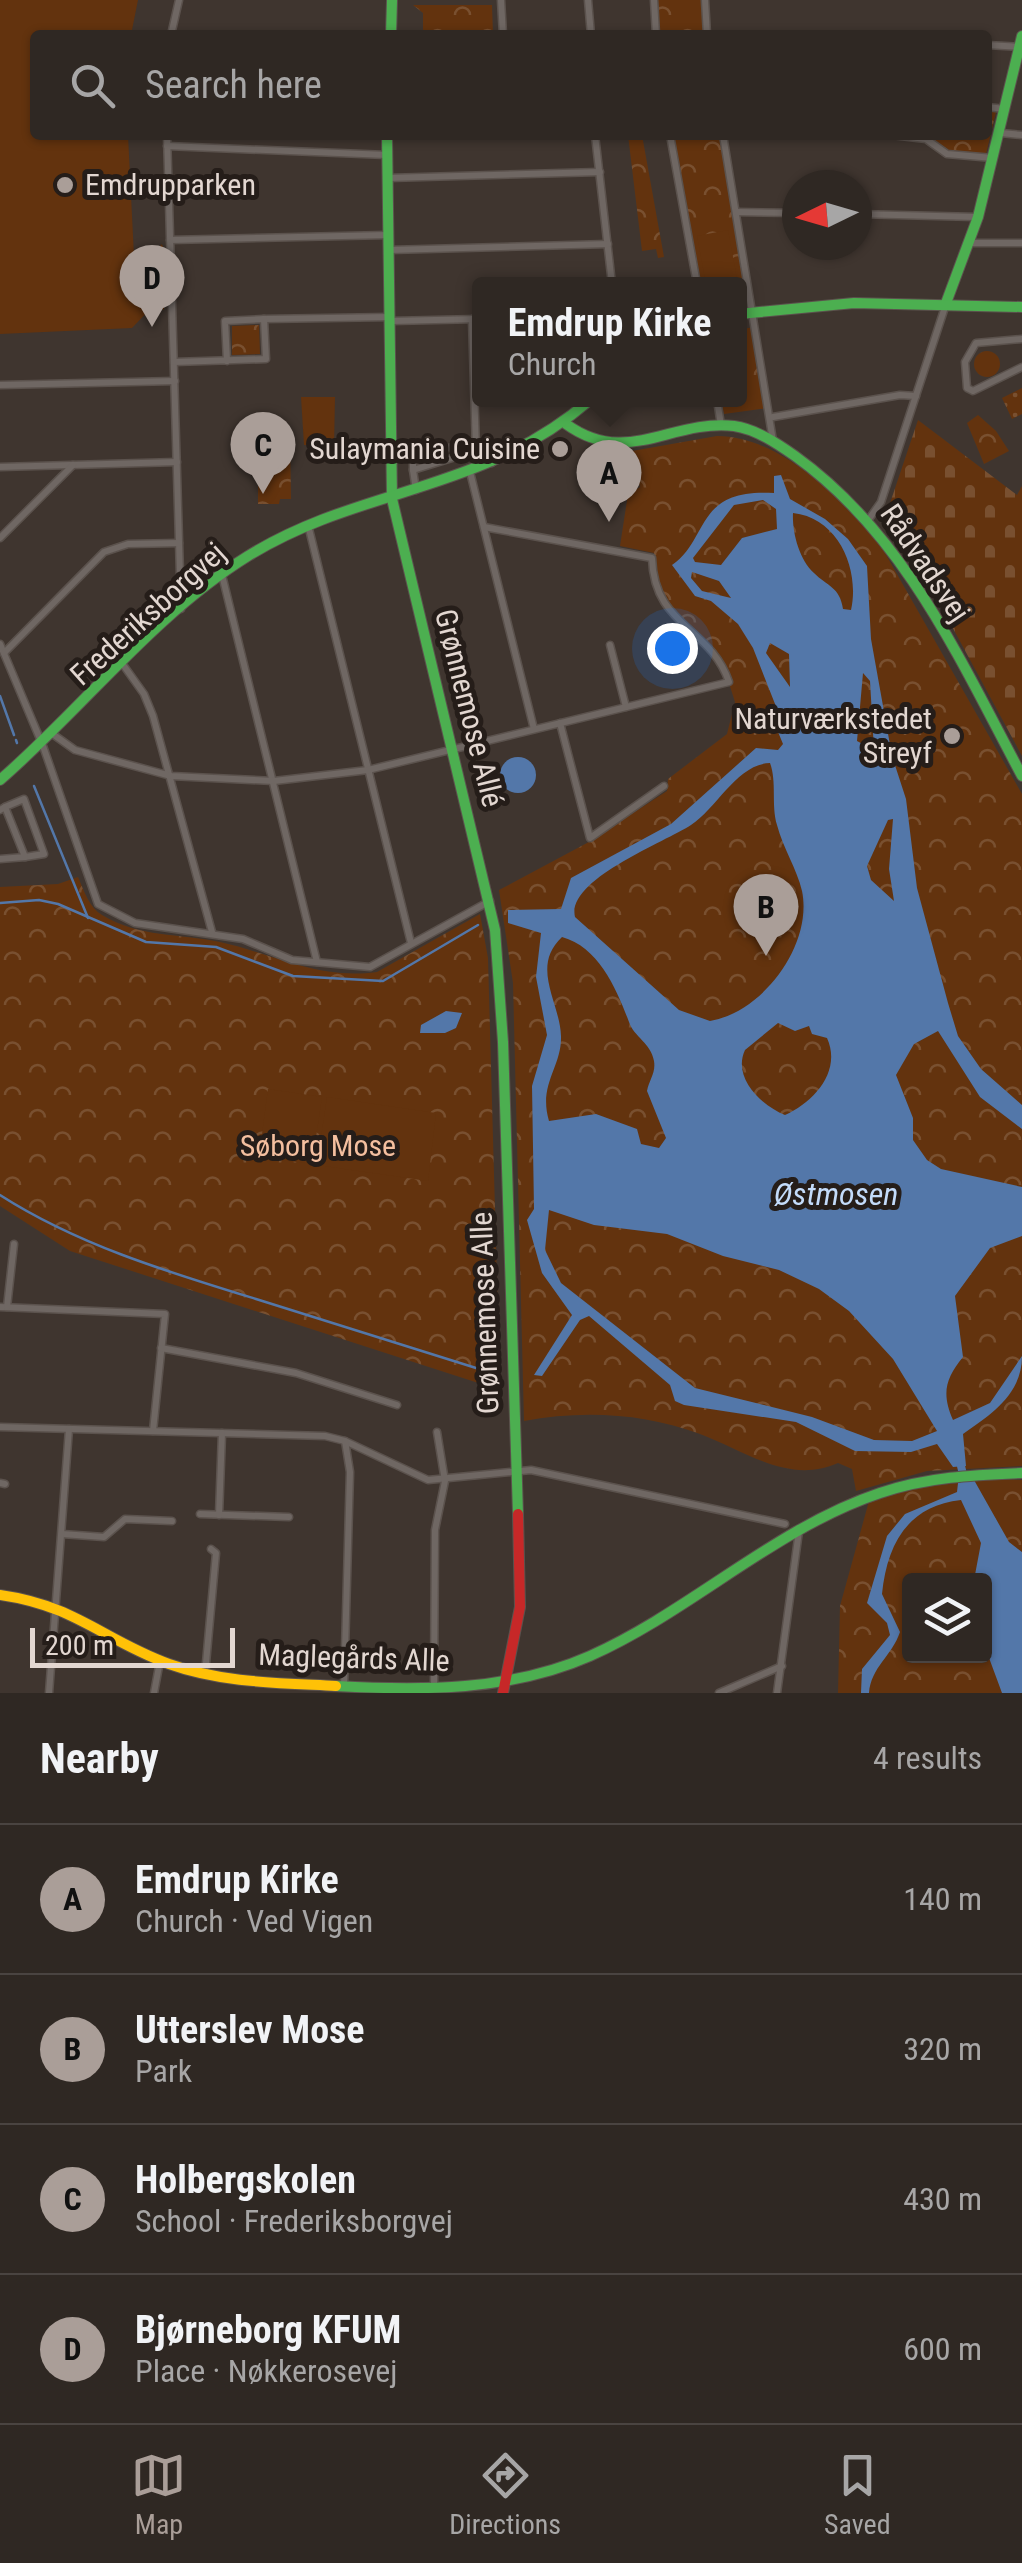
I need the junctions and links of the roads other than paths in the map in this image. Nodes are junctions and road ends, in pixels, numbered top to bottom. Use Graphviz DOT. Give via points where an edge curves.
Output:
graph roads {
  1 [pos="180,0"];
  2 [pos="392,0"];
  3 [pos="501,0"];
  4 [pos="588,0"];
  5 [pos="654,0"];
  6 [pos="705,0"];
  7 [pos="172,30"];
  8 [pos="391,30"];
  9 [pos="503,30"];
  10 [pos="591,30"];
  11 [pos="656,30"];
  12 [pos="707,30"];
  13 [pos="1021,43"];
  14 [pos="992,45"];
  15 [pos="992,109"];
  16 [pos="1006,110"];
  17 [pos="1001,132"];
  18 [pos="1022,135"];
  19 [pos="167,140"];
  20 [pos="387,140"];
  21 [pos="597,140"];
  22 [pos="671,140"];
  23 [pos="724,140"];
  24 [pos="928,140"];
  25 [pos="167,146"];
  26 [pos="387,155"];
  27 [pos="994,158"];
  28 [pos="600,172"];
  29 [pos="387,178"];
  30 [pos="736,212"];
  31 [pos="782,213"];
  32 [pos="872,214"];
  33 [pos="978,217"];
  34 [pos="388,235"];
  35 [pos="170,240"];
  36 [pos="1022,242"];
  37 [pos="970,243"];
  38 [pos="608,244"];
  39 [pos="388,250"];
  40 [pos="611,277"];
  41 [pos="696,277"];
  42 [pos="747,277"];
  43 [pos="747,279"];
  44 [pos="946,303"];
  45 [pos="1022,307"];
  46 [pos="752,310"];
  47 [pos="747,312"];
  48 [pos="264,319"];
  49 [pos="391,319"];
  50 [pos="472,319"];
  51 [pos="1022,339"];
  52 [pos="227,360"];
  53 [pos="174,362"];
  54 [pos="1022,367"];
  55 [pos="175,381"];
  56 [pos="0,385"];
  57 [pos="916,396"];
  58 [pos="476,407"];
  59 [pos="583,407"];
  60 [pos="718,407"];
  61 [pos="772,417"];
  62 [pos="566,424"];
  63 [pos="722,426"];
  64 [pos="774,442"];
  65 [pos="476,450"];
  66 [pos="177,462"];
  67 [pos="492,462"];
  68 [pos="74,464"];
  69 [pos="0,466"];
  70 [pos="470,470"];
  71 [pos="416,490"];
  72 [pos="392,499"];
  73 [pos="869,519"];
  74 [pos="484,527"];
  75 [pos="308,530"];
  76 [pos="0,538"];
  77 [pos="180,543"];
  78 [pos="222,575"];
  79 [pos="181,610"];
  80 [pos="0,644"];
  81 [pos="610,645"];
  82 [pos="4,653"];
  83 [pos="124,666"];
  84 [pos="626,707"];
  85 [pos="560,723"];
  86 [pos="534,730"];
  87 [pos="54,736"];
  88 [pos="43,746"];
  89 [pos="454,749"];
  90 [pos="23,761"];
  91 [pos="0,769"];
  92 [pos="368,770"];
  93 [pos="171,776"];
  94 [pos="1022,776"];
  95 [pos="0,780"];
  96 [pos="274,781"];
  97 [pos="664,786"];
  98 [pos="2,808"];
  99 [pos="25,857"];
  100 [pos="0,859"];
  101 [pos="490,900"];
  102 [pos="495,930"];
  103 [pos="212,932"];
  104 [pos="412,943"];
  105 [pos="317,963"];
  106 [pos="14,1244"];
  107 [pos="3,1307"];
  108 [pos="162,1348"];
  109 [pos="397,1405"];
  110 [pos="0,1427"];
  111 [pos="69,1429"];
  112 [pos="153,1431"];
  113 [pos="437,1432"];
  114 [pos="222,1434"];
  115 [pos="345,1441"];
  116 [pos="514,1469"];
  117 [pos="1022,1472"];
  118 [pos="445,1481"];
  119 [pos="200,1514"];
  120 [pos="219,1515"];
  121 [pos="288,1517"];
  122 [pos="172,1520"];
  123 [pos="784,1524"];
  124 [pos="799,1530"];
  125 [pos="62,1534"];
  126 [pos="211,1549"];
  127 [pos="0,1594"];
  128 [pos="56,1606"];
  129 [pos="160,1661"];
  130 [pos="782,1666"];
  131 [pos="205,1674"];
  132 [pos="252,1680"];
  133 [pos="344,1687"];
  134 [pos="505,1687"];
  135 [pos="434,1690"];
  136 [pos="48,1693"];
  137 [pos="154,1693"];
  138 [pos="251,1693"];
  139 [pos="719,1693"];
  140 [pos="777,1693"];
  1 -- 7 [label="street"];
  2 -- 8 [label="street"];
  3 -- 9 [label="street"];
  4 -- 10 [label="street"];
  5 -- 11 [label="street"];
  6 -- 12 [label="street"];
  13 -- 14 [label="street"];
  13 -- 16 [label="street"];
  15 -- 16 [label="street"];
  16 -- 17 [label="street"];
  17 -- 18 [label="street"];
  17 -- 27 [label="street"];
  19 -- 25 [label="street"];
  20 -- 26 [label="street, Grønnemose Allé"];
  21 -- 28 [label="street"];
  22 -- 41 [label="street"];
  23 -- 30 [label="street"];
  24 -- 27 [label="street" via="946,154"];
  25 -- 26 [label="street"];
  25 -- 35 [label="street"];
  26 -- 29 [label="street, Grønnemose Allé"];
  27 -- 33 [label="street"];
  28 -- 29 [label="street"];
  28 -- 38 [label="street"];
  29 -- 34 [label="street, Grønnemose Allé"];
  30 -- 31 [label="street"];
  30 -- 42 [label="street"];
  32 -- 33 [label="street"];
  33 -- 37 [label="street"];
  34 -- 35 [label="street"];
  34 -- 39 [label="street, Grønnemose Allé"];
  35 -- 53 [label="street"];
  36 -- 37 [label="street"];
  37 -- 44 [label="street"];
  38 -- 39 [label="street"];
  38 -- 40 [label="street"];
  39 -- 49 [label="street, Grønnemose Allé"];
  43 -- 46 [label="street"];
  44 -- 45 [label="street"];
  44 -- 46 [label="street"];
  44 -- 57 [label="street"];
  46 -- 47 [label="street"];
  46 -- 61 [label="street"];
  48 -- 49 [label="street"];
  48 -- 52 [label="street" via="225,321"];
  48 -- 52 [label="street" via="266,360"];
  49 -- 50 [label="street"];
  49 -- 72 [label="street, Grønnemose Allé"];
  51 -- 54 [label="street" via="976,343 965,362 967,388 973,392"];
  52 -- 53 [label="street"];
  53 -- 55 [label="street"];
  55 -- 56 [label="street"];
  55 -- 66 [label="street"];
  57 -- 61 [label="street"];
  57 -- 73 [label="street" via="881,502"];
  58 -- 65 [label="street"];
  59 -- 62 [label="street, Frederiksborgvej"];
  60 -- 63 [label="street"];
  61 -- 64 [label="street"];
  62 -- 63 [label="street, Rådvadsvej" via="586,441 609,446"];
  62 -- 67 [label="street, Frederiksborgvej"];
  63 -- 64 [label="street, Rådvadsvej"];
  64 -- 73 [label="street, Rådvadsvej" via="838,486"];
  65 -- 67 [label="street"];
  65 -- 71 [label="street" via="460,445 413,458"];
  66 -- 68 [label="street"];
  66 -- 77 [label="street"];
  67 -- 70 [label="street, Frederiksborgvej"];
  68 -- 69 [label="street"];
  68 -- 76 [label="street"];
  70 -- 71 [label="street, Frederiksborgvej"];
  70 -- 74 [label="street"];
  71 -- 72 [label="street, Frederiksborgvej"];
  72 -- 75 [label="street, Frederiksborgvej"];
  72 -- 89 [label="street, Grønnemose Allé"];
  73 -- 94 [label="street, Rådvadsvej" via="924,599"];
  74 -- 84 [label="street" via="652,558 661,602 714,651 730,682"];
  74 -- 86 [label="street"];
  75 -- 78 [label="street, Frederiksborgvej" via="274,542"];
  75 -- 92 [label="street"];
  77 -- 79 [label="street"];
  77 -- 82 [label="street" via="128,544 104,552"];
  78 -- 79 [label="street, Frederiksborgvej"];
  78 -- 96 [label="street"];
  79 -- 83 [label="street, Frederiksborgvej"];
  80 -- 82 [label="street"];
  81 -- 84 [label="street"];
  82 -- 88 [label="street"];
  83 -- 87 [label="street, Frederiksborgvej"];
  83 -- 93 [label="street" via="146,698"];
  84 -- 85 [label="street"];
  85 -- 86 [label="street"];
  85 -- 97 [label="street" via="590,838"];
  86 -- 89 [label="street"];
  87 -- 88 [label="street, Frederiksborgvej"];
  87 -- 93 [label="street" via="75,750"];
  88 -- 90 [label="street, Frederiksborgvej"];
  88 -- 103 [label="street" via="98,904 135,922"];
  89 -- 92 [label="street"];
  89 -- 101 [label="street, Grønnemose Allé"];
  90 -- 91 [label="street, Frederiksborgvej"];
  90 -- 95 [label="street, Frederiksborgvej"];
  92 -- 96 [label="street"];
  92 -- 104 [label="street"];
  93 -- 96 [label="street"];
  93 -- 103 [label="street"];
  96 -- 105 [label="street"];
  98 -- 99 [label="street"];
  98 -- 99 [label="street" via="24,799 44,854"];
  99 -- 100 [label="street"];
  101 -- 102 [label="street, Grønnemose Allé"];
  101 -- 104 [label="street"];
  102 -- 116 [label="street, Grønnemose Alle"];
  103 -- 105 [label="street"];
  104 -- 105 [label="street" via="370,966"];
  106 -- 107 [label="street"];
  107 -- 108 [label="street" via="165,1314"];
  108 -- 109 [label="street" via="296,1373"];
  108 -- 112 [label="street"];
  110 -- 111 [label="street"];
  111 -- 112 [label="street"];
  111 -- 125 [label="street"];
  112 -- 114 [label="street"];
  113 -- 118 [label="street"];
  114 -- 115 [label="street"];
  114 -- 120 [label="street"];
  115 -- 118 [label="street" via="414,1477"];
  115 -- 133 [label="street" via="350,1472"];
  116 -- 118 [label="street"];
  116 -- 123 [label="street"];
  116 -- 134 [label="street, Grønnemose Alle" via="522,1580"];
  117 -- 124 [label="street, Maglegårds Alle" via="976,1471 898,1484"];
  118 -- 135 [label="street" via="435,1530"];
  119 -- 120 [label="street"];
  120 -- 121 [label="street"];
  122 -- 125 [label="street" via="121,1520 107,1536"];
  124 -- 130 [label="street"];
  124 -- 134 [label="street, Maglegårds Alle" via="614,1644"];
  125 -- 128 [label="street"];
  126 -- 131 [label="street" via="216,1553"];
  127 -- 128 [label="street, Maglegårds Alle"];
  128 -- 129 [label="street, Maglegårds Alle"];
  128 -- 136 [label="street"];
  129 -- 131 [label="street, Maglegårds Alle"];
  129 -- 137 [label="street"];
  130 -- 139 [label="street"];
  130 -- 140 [label="street"];
  131 -- 132 [label="street, Maglegårds Alle"];
  132 -- 133 [label="street, Maglegårds Alle"];
  132 -- 138 [label="street"];
  133 -- 135 [label="street, Maglegårds Alle"];
  134 -- 135 [label="street, Maglegårds Alle"];
}
